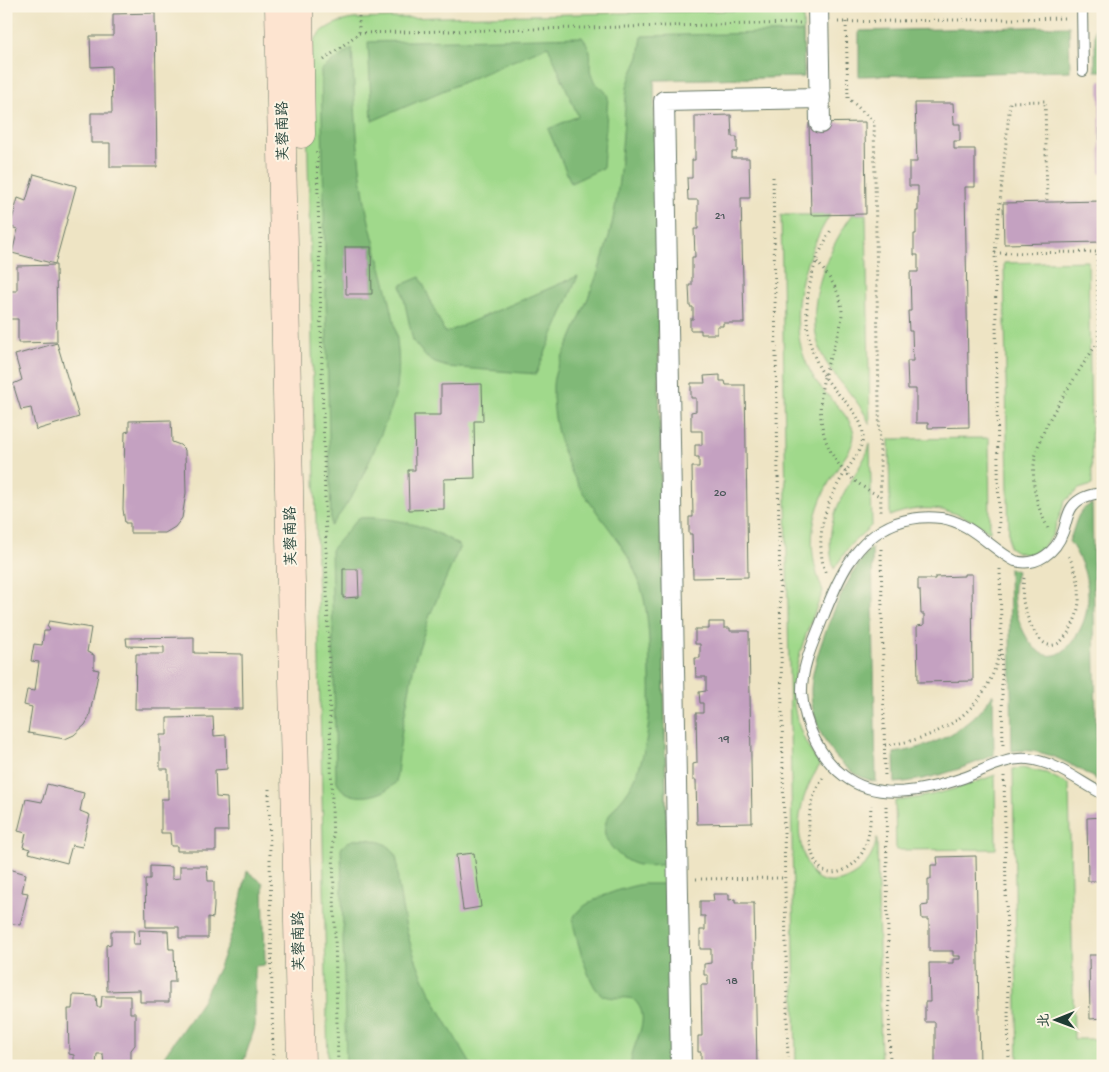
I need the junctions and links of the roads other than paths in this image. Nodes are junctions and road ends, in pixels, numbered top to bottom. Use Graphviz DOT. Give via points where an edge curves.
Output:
graph roads {
  1 [pos="279,6"];
  2 [pos="299,6"];
  3 [pos="1082,6"];
  4 [pos="818,15"];
  5 [pos="1083,71"];
  6 [pos="820,98"];
  7 [pos="820,123"];
  8 [pos="1103,493"];
  9 [pos="1103,794"];
  10 [pos="301,1066"];
  11 [pos="318,1066"];
  12 [pos="681,1066"];
  1 -- 10 [label="main road, 芙蓉南路"];
  2 -- 11 [label="main road, 芙蓉南路"];
  3 -- 5 [label="lane"];
  4 -- 6 [label="street"];
  6 -- 7 [label="street"];
  6 -- 12 [label="street" via="664,101"];
  8 -- 9 [label="lane" via="1082,498 1073,506 1053,550 1034,562 1015,561 969,529 942,518 905,520 872,536 854,554 833,591 808,659 802,694 809,726 832,765 843,776 871,790 906,791 933,786 1021,759 1058,768"];
}
